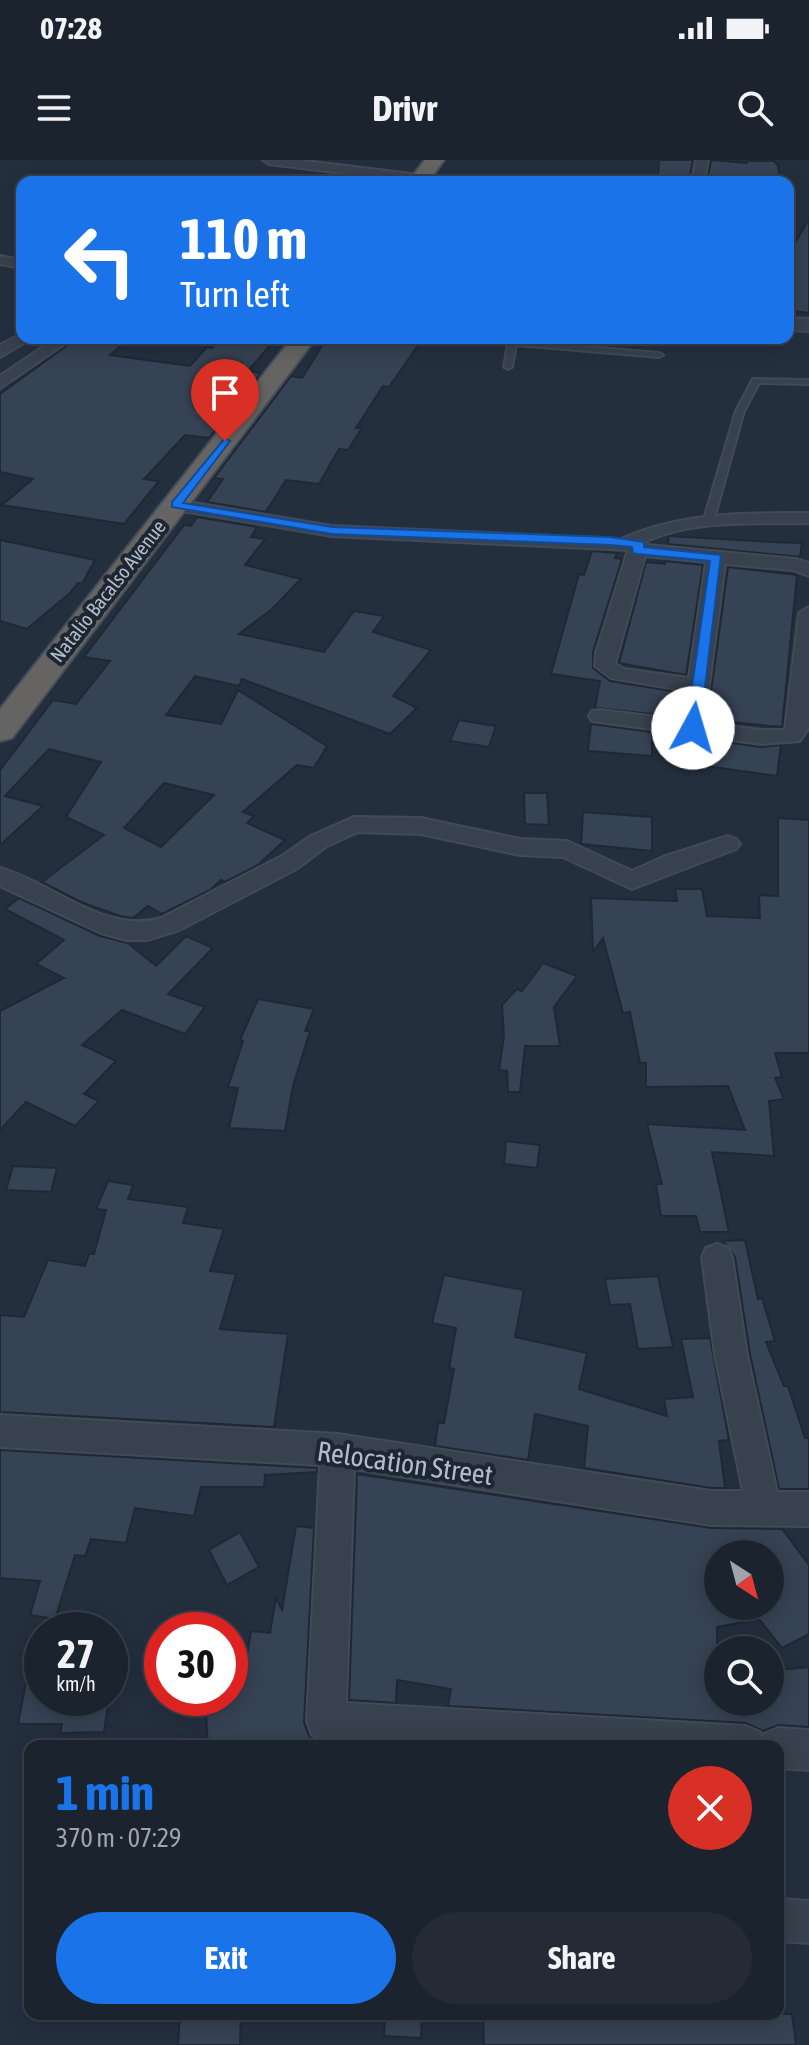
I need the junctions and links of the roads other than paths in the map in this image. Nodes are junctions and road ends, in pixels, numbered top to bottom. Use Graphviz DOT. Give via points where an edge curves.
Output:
graph roads {
  1 [pos="269,160"];
  2 [pos="435,160"];
  3 [pos="300,162"];
  4 [pos="279,176"];
  5 [pos="388,176"];
  6 [pos="423,176"];
  7 [pos="57,344"];
  8 [pos="299,344"];
  9 [pos="512,344"];
  10 [pos="0,353"];
  11 [pos="659,355"];
  12 [pos="31,361"];
  13 [pos="508,367"];
  14 [pos="809,382"];
  15 [pos="0,383"];
  16 [pos="176,505"];
  17 [pos="809,518"];
  18 [pos="709,519"];
  19 [pos="634,546"];
  20 [pos="716,558"];
  21 [pos="809,570"];
  22 [pos="809,613"];
  23 [pos="808,640"];
  24 [pos="698,686"];
  25 [pos="805,697"];
  26 [pos="600,716"];
  27 [pos="693,728"];
  28 [pos="0,731"];
  29 [pos="728,844"];
  30 [pos="0,876"];
  31 [pos="717,1257"];
  32 [pos="0,1431"];
  33 [pos="338,1450"];
  34 [pos="809,1509"];
  35 [pos="764,1510"];
  36 [pos="645,1740"];
  37 [pos="784,1748"];
  38 [pos="809,1750"];
  39 [pos="784,1920"];
  40 [pos="809,1922"];
  1 -- 3 [label="street"];
  2 -- 6 [label="highway"];
  3 -- 4 [label="street"];
  3 -- 5 [label="street"];
  7 -- 12 [label="street"];
  8 -- 16 [label="highway, Natalio Bacalso Avenue"];
  9 -- 11 [label="lane"];
  9 -- 13 [label="lane"];
  10 -- 12 [label="street"];
  12 -- 15 [label="street"];
  14 -- 18 [label="lane" via="756,381 740,411"];
  16 -- 19 [label="street" via="332,531"];
  16 -- 28 [label="highway, Natalio Bacalso Avenue"];
  17 -- 18 [label="street"];
  18 -- 19 [label="street" via="662,527"];
  19 -- 20 [label="street"];
  19 -- 24 [label="street" via="605,666 618,674"];
  20 -- 21 [label="street"];
  20 -- 24 [label="street"];
  22 -- 23 [label="street"];
  23 -- 25 [label="street"];
  24 -- 27 [label="street"];
  25 -- 27 [label="street" via="792,736"];
  26 -- 27 [label="street"];
  29 -- 30 [label="street" via="632,881 567,849 520,847 421,826 354,824 290,862 147,931 110,927"];
  31 -- 35 [label="street" via="731,1355"];
  32 -- 33 [label="street, Relocation Street"];
  33 -- 35 [label="street, Relocation Street" via="632,1497"];
  33 -- 36 [label="street" via="326,1721"];
  34 -- 35 [label="street, Relocation Street"];
  37 -- 38 [label="street"];
  39 -- 40 [label="street"];
}
